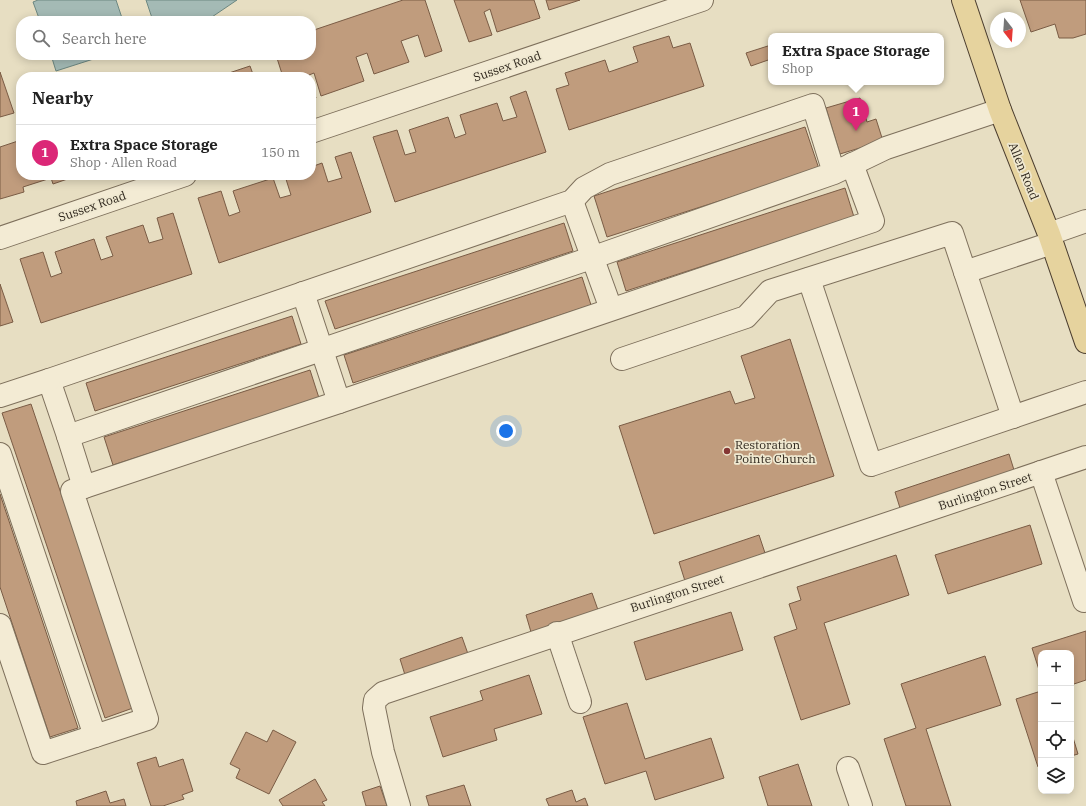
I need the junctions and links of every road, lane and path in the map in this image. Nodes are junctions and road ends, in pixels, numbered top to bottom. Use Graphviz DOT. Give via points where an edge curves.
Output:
graph roads {
  1 [pos="702,0"];
  2 [pos="963,0"];
  3 [pos="1000,110"];
  4 [pos="316,130"];
  5 [pos="843,168"];
  6 [pos="170,180"];
  7 [pos="572,201"];
  8 [pos="1086,222"];
  9 [pos="0,238"];
  10 [pos="1051,239"];
  11 [pos="594,257"];
  12 [pos="965,272"];
  13 [pos="809,279"];
  14 [pos="303,293"];
  15 [pos="611,309"];
  16 [pos="1085,337"];
  17 [pos="322,351"];
  18 [pos="622,359"];
  19 [pos="49,380"];
  20 [pos="1086,392"];
  21 [pos="0,396"];
  22 [pos="339,402"];
  23 [pos="1013,416"];
  24 [pos="68,436"];
  25 [pos="0,454"];
  26 [pos="1086,457"];
  27 [pos="1041,472"];
  28 [pos="84,487"];
  29 [pos="1084,601"];
  30 [pos="0,625"];
  31 [pos="557,634"];
  32 [pos="580,702"];
  33 [pos="95,736"];
  34 [pos="848,768"];
  35 [pos="399,806"];
  36 [pos="861,806"];
  1 -- 4 [label="street, Sussex Road"];
  2 -- 3 [label="main road, Allen Road"];
  3 -- 5 [label="street" via="886,148"];
  3 -- 10 [label="main road, Allen Road"];
  5 -- 7 [label="street" via="813,105 610,174 584,188"];
  5 -- 11 [label="street"];
  5 -- 15 [label="street" via="872,221"];
  6 -- 9 [label="street, Sussex Road"];
  7 -- 11 [label="street"];
  7 -- 14 [label="street"];
  8 -- 10 [label="street"];
  10 -- 12 [label="street"];
  10 -- 16 [label="main road, Allen Road"];
  11 -- 15 [label="street"];
  11 -- 17 [label="street"];
  12 -- 13 [label="street" via="952,233"];
  12 -- 23 [label="street"];
  13 -- 18 [label="street" via="770,291 746,317"];
  13 -- 23 [label="street" via="871,465"];
  14 -- 17 [label="street"];
  14 -- 19 [label="street"];
  15 -- 22 [label="street"];
  17 -- 22 [label="street"];
  17 -- 24 [label="street"];
  19 -- 21 [label="street"];
  19 -- 24 [label="street"];
  20 -- 23 [label="street"];
  22 -- 28 [label="street"];
  24 -- 28 [label="street"];
  25 -- 33 [label="street"];
  26 -- 27 [label="street, Burlington Street"];
  27 -- 29 [label="street"];
  27 -- 31 [label="street, Burlington Street"];
  28 -- 33 [label="street" via="72,491 147,719"];
  30 -- 33 [label="street" via="43,752"];
  31 -- 32 [label="street"];
  31 -- 35 [label="street, Burlington Street" via="383,693 375,700 374,708 383,752"];
  34 -- 36 [label="street"];
}
